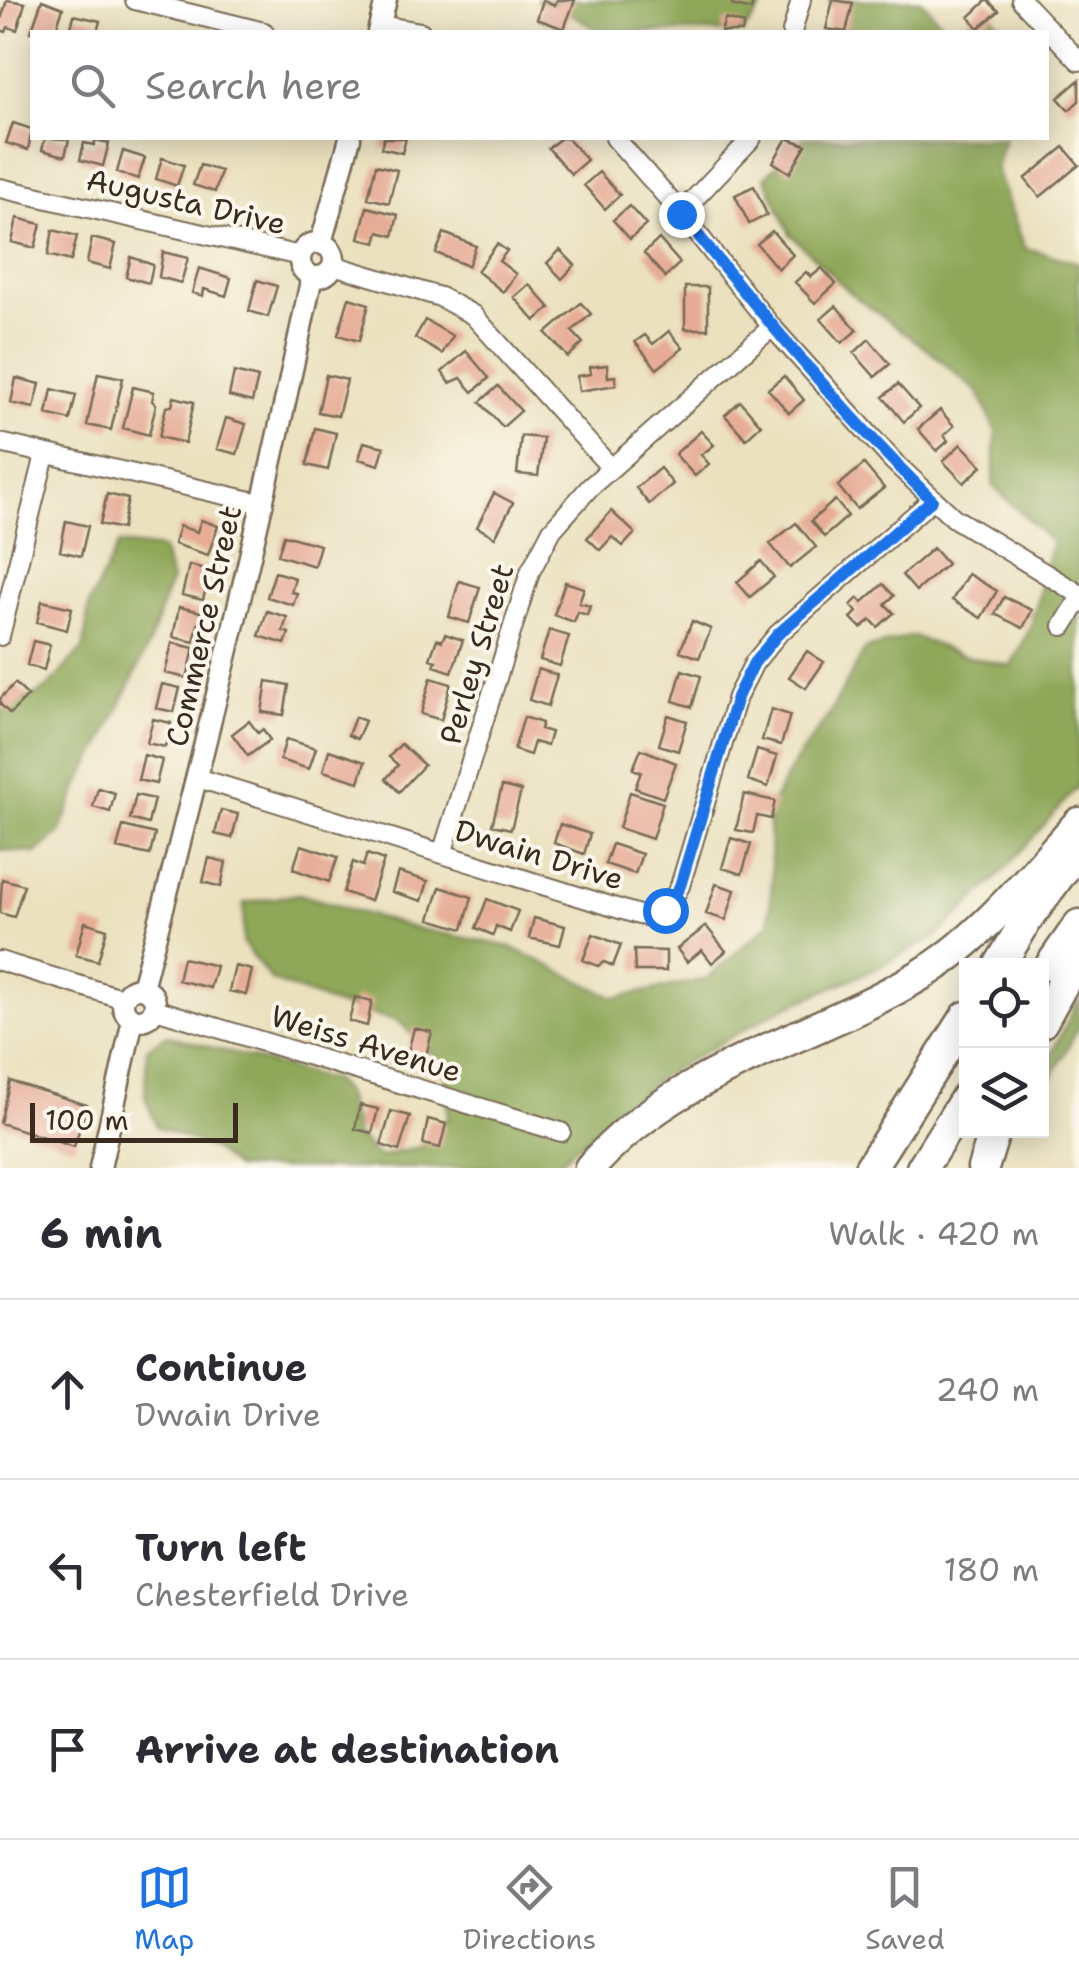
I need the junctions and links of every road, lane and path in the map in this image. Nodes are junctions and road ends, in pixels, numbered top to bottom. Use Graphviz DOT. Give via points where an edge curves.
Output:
graph roads {
  1 [pos="135,0"];
  2 [pos="386,0"];
  3 [pos="801,0"];
  4 [pos="1021,0"];
  5 [pos="379,29"];
  6 [pos="256,30"];
  7 [pos="793,30"];
  8 [pos="1079,61"];
  9 [pos="349,140"];
  10 [pos="616,140"];
  11 [pos="750,140"];
  12 [pos="0,188"];
  13 [pos="681,214"];
  14 [pos="320,243"];
  15 [pos="300,256"];
  16 [pos="333,265"];
  17 [pos="312,276"];
  18 [pos="772,328"];
  19 [pos="0,443"];
  20 [pos="46,454"];
  21 [pos="611,468"];
  22 [pos="932,500"];
  23 [pos="264,504"];
  24 [pos="1079,597"];
  25 [pos="1063,626"];
  26 [pos="0,636"];
  27 [pos="198,778"];
  28 [pos="1079,822"];
  29 [pos="1079,848"];
  30 [pos="442,854"];
  31 [pos="1079,925"];
  32 [pos="1079,954"];
  33 [pos="1004,958"];
  34 [pos="0,960"];
  35 [pos="1049,970"];
  36 [pos="133,994"];
  37 [pos="155,1009"];
  38 [pos="1049,1009"];
  39 [pos="133,1019"];
  40 [pos="959,1029"];
  41 [pos="959,1109"];
  42 [pos="562,1132"];
  43 [pos="993,1138"];
  44 [pos="100,1168"];
  45 [pos="590,1168"];
  46 [pos="870,1168"];
  47 [pos="922,1168"];
  48 [pos="984,1168"];
  1 -- 6 [label="street"];
  2 -- 5 [label="street"];
  3 -- 7 [label="street"];
  4 -- 8 [label="street"];
  9 -- 14 [label="street"];
  10 -- 13 [label="street"];
  11 -- 13 [label="street"];
  12 -- 15 [label="street, Augusta Drive"];
  13 -- 18 [label="street"];
  14 -- 15 [label="street" via="309,244"];
  14 -- 16 [label="street" via="332,253"];
  15 -- 17 [label="street"];
  16 -- 17 [label="street"];
  16 -- 21 [label="street" via="440,297 474,315"];
  17 -- 23 [label="street, Commerce Street"];
  18 -- 21 [label="street, Perley Street"];
  18 -- 22 [label="street"];
  19 -- 20 [label="street"];
  20 -- 23 [label="street"];
  20 -- 26 [label="street"];
  21 -- 30 [label="street, Perley Street" via="552,530 530,572"];
  22 -- 24 [label="street"];
  22 -- 30 [label="street, Dwain Drive" via="778,634 754,663 737,697 680,886 665,910 638,915"];
  23 -- 27 [label="street, Commerce Street"];
  24 -- 25 [label="street"];
  27 -- 30 [label="street, Dwain Drive"];
  27 -- 36 [label="street, Commerce Street"];
  28 -- 45 [label="highway" via="1003,906 934,966 844,1017 684,1089"];
  29 -- 33 [label="highway"];
  31 -- 35 [label="highway"];
  32 -- 38 [label="highway"];
  34 -- 36 [label="street"];
  36 -- 37 [label="street" via="154,998"];
  36 -- 39 [label="street" via="124,1010"];
  37 -- 39 [label="street" via="144,1020"];
  37 -- 42 [label="street, Weiss Avenue"];
  39 -- 44 [label="street"];
  40 -- 46 [label="highway"];
  41 -- 47 [label="highway"];
  43 -- 48 [label="highway"];
}
